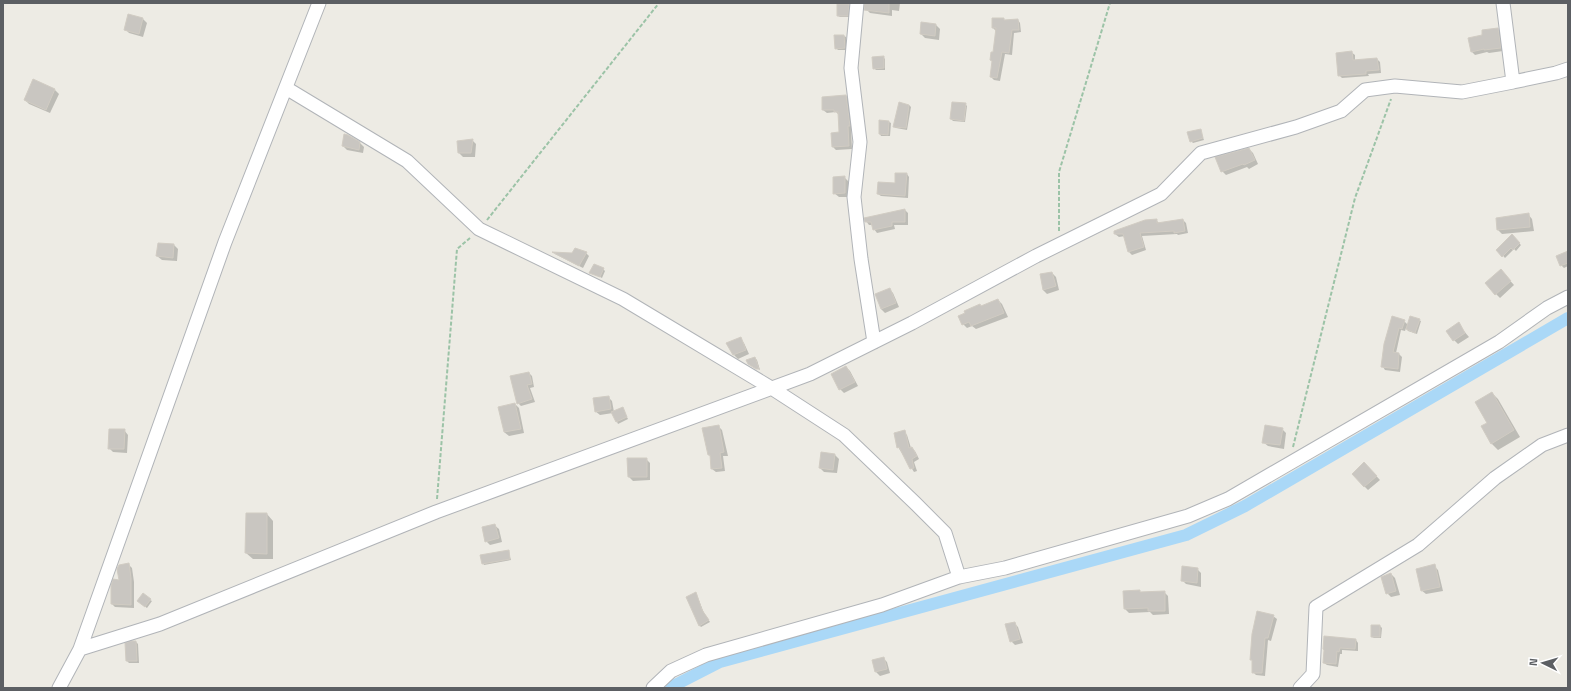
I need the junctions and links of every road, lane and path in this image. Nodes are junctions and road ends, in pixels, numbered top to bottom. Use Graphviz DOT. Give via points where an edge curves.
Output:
graph roads {
  1 [pos="319,3"];
  2 [pos="857,3"];
  3 [pos="1110,3"];
  4 [pos="1503,3"];
  5 [pos="1568,69"];
  6 [pos="1513,82"];
  7 [pos="1395,86"];
  8 [pos="286,88"];
  9 [pos="1059,244"];
  10 [pos="1568,297"];
  11 [pos="874,342"];
  12 [pos="773,389"];
  13 [pos="1568,435"];
  14 [pos="1289,464"];
  15 [pos="959,577"];
  16 [pos="80,649"];
  17 [pos="60,688"];
  18 [pos="653,688"];
  19 [pos="1300,688"];
  1 -- 8 [label="street"];
  2 -- 11 [label="street" via="851,68 860,142 854,197"];
  3 -- 9 [label="path" via="1059,172"];
  4 -- 6 [label="street"];
  5 -- 6 [label="street"];
  6 -- 7 [label="street" via="1462,92"];
  7 -- 9 [label="street" via="1365,90 1341,111 1296,127 1200,153 1161,194"];
  7 -- 14 [label="path" via="1355,198"];
  8 -- 12 [label="street" via="407,161 479,229 623,299"];
  8 -- 16 [label="street" via="225,242"];
  9 -- 11 [label="street"];
  10 -- 14 [label="street" via="1547,308 1499,342"];
  11 -- 12 [label="street" via="810,374"];
  12 -- 15 [label="street" via="844,435 945,533"];
  12 -- 16 [label="street" via="436,512 160,624"];
  13 -- 19 [label="street" via="1542,445 1495,478 1418,545 1316,607 1313,674"];
  14 -- 15 [label="street" via="1228,499 1188,516 1005,568"];
  15 -- 18 [label="street" via="882,605 706,655 671,671"];
  16 -- 17 [label="street"];
}
